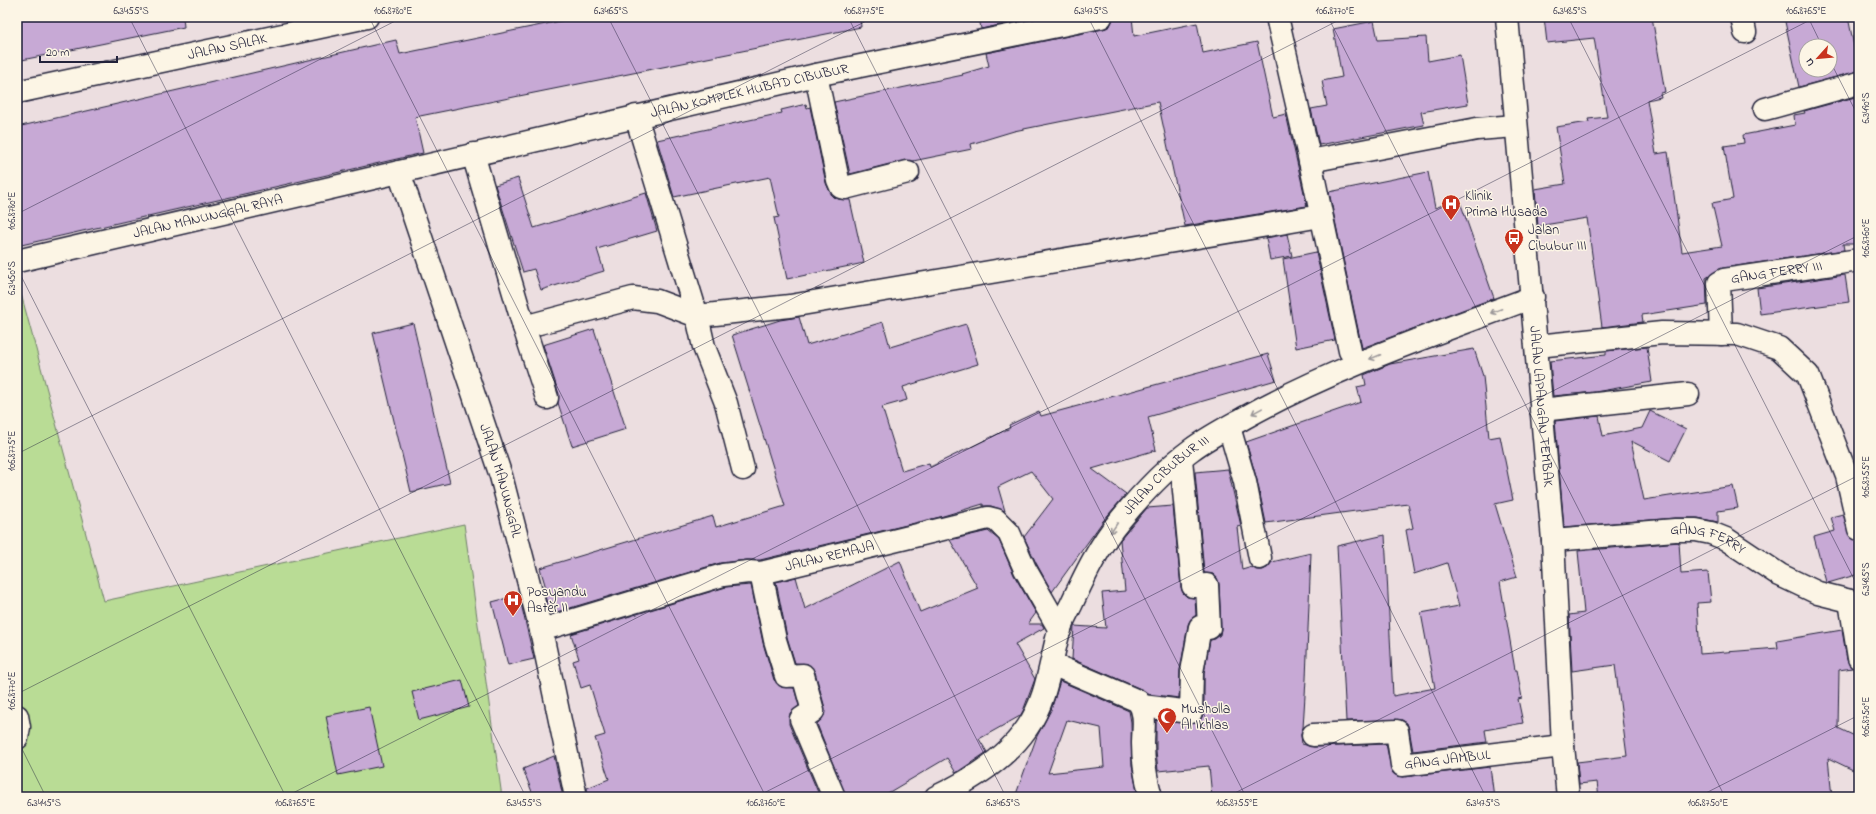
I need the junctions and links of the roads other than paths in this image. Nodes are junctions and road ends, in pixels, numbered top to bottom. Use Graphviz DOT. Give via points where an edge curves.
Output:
graph roads {
  1 [pos="367,17"];
  2 [pos="1101,17"];
  3 [pos="1277,17"];
  4 [pos="1507,17"];
  5 [pos="816,75"];
  6 [pos="1859,83"];
  7 [pos="17,92"];
  8 [pos="1765,109"];
  9 [pos="636,116"];
  10 [pos="1516,126"];
  11 [pos="473,154"];
  12 [pos="1310,161"];
  13 [pos="399,172"];
  14 [pos="908,172"];
  15 [pos="1322,216"];
  16 [pos="1859,260"];
  17 [pos="17,261"];
  18 [pos="1533,297"];
  19 [pos="697,316"];
  20 [pos="524,327"];
  21 [pos="1721,334"];
  22 [pos="1537,346"];
  23 [pos="1350,351"];
  24 [pos="1688,394"];
  25 [pos="547,398"];
  26 [pos="1541,410"];
  27 [pos="1229,427"];
  28 [pos="1181,459"];
  29 [pos="743,469"];
  30 [pos="1859,528"];
  31 [pos="1553,540"];
  32 [pos="1260,558"];
  33 [pos="760,572"];
  34 [pos="1855,599"];
  35 [pos="540,630"];
  36 [pos="1060,630"];
  37 [pos="1859,658"];
  38 [pos="1052,664"];
  39 [pos="1142,706"];
  40 [pos="17,716"];
  41 [pos="1313,735"];
  42 [pos="17,738"];
  43 [pos="1563,746"];
  44 [pos="576,797"];
  45 [pos="834,797"];
  46 [pos="936,797"];
  47 [pos="1151,797"];
  48 [pos="1568,797"];
  1 -- 7 [label="street, JALAN SALAK"];
  2 -- 5 [label="street, JALAN KOMPLEK HUBAD CIBUBUR"];
  3 -- 12 [label="street"];
  4 -- 10 [label="street, JALAN LAPANGAN TEMBAK"];
  5 -- 9 [label="street, JALAN KOMPLEK HUBAD CIBUBUR"];
  5 -- 14 [label="street" via="841,187"];
  6 -- 8 [label="street"];
  9 -- 11 [label="street, JALAN KOMPLEK HUBAD CIBUBUR"];
  9 -- 19 [label="street"];
  10 -- 12 [label="street" via="1477,129"];
  10 -- 18 [label="street, JALAN LAPANGAN TEMBAK"];
  11 -- 13 [label="street, JALAN KOMPLEK HUBAD CIBUBUR"];
  11 -- 20 [label="street"];
  12 -- 15 [label="street"];
  13 -- 17 [label="street, JALAN MANUNGGAL RAYA"];
  13 -- 35 [label="street, JALAN MANUNGGAL" via="502,476"];
  15 -- 19 [label="street" via="790,306"];
  15 -- 23 [label="street"];
  16 -- 21 [label="street, GANG FERRY III" via="1724,280 1719,283"];
  18 -- 22 [label="street, JALAN LAPANGAN TEMBAK"];
  18 -- 27 [label="street, JALAN CIBUBUR III, one-way" via="1311,383"];
  19 -- 20 [label="street" via="657,301 633,298"];
  19 -- 29 [label="street" via="704,347 726,403"];
  20 -- 25 [label="street"];
  21 -- 22 [label="street" via="1662,333"];
  21 -- 30 [label="street" via="1737,334 1779,348 1808,375 1847,476"];
  22 -- 26 [label="street, JALAN LAPANGAN TEMBAK"];
  24 -- 26 [label="street"];
  26 -- 31 [label="street, JALAN LAPANGAN TEMBAK"];
  27 -- 28 [label="street, JALAN CIBUBUR III" via="1190,450"];
  27 -- 32 [label="street" via="1245,482"];
  28 -- 36 [label="street, JALAN CIBUBUR III, one-way" via="1154,482 1119,521 1088,567"];
  28 -- 39 [label="street" via="1193,586 1207,585 1209,628 1200,627 1192,672 1191,712"];
  31 -- 34 [label="street, GANG FERRY" via="1696,530 1726,539 1780,575 1818,593"];
  31 -- 43 [label="street, JALAN LAPANGAN TEMBAK"];
  33 -- 35 [label="street, JALAN REMAJA" via="723,575"];
  33 -- 36 [label="street, JALAN REMAJA" via="988,518 996,520 1008,533 1025,569"];
  33 -- 45 [label="street" via="786,676 803,675 813,711 801,719"];
  34 -- 37 [label="street"];
  35 -- 44 [label="street, JALAN MANUNGGAL"];
  36 -- 38 [label="street, JALAN CIBUBUR III"];
  38 -- 39 [label="street" via="1138,701"];
  38 -- 46 [label="street, JALAN CIBUBUR III" via="1039,706 1028,728 991,765"];
  39 -- 47 [label="street" via="1146,778"];
  40 -- 42 [label="street"];
  41 -- 43 [label="street, GANG JAMBUL" via="1397,731 1402,765"];
  43 -- 48 [label="street, JALAN LAPANGAN TEMBAK"];
}
